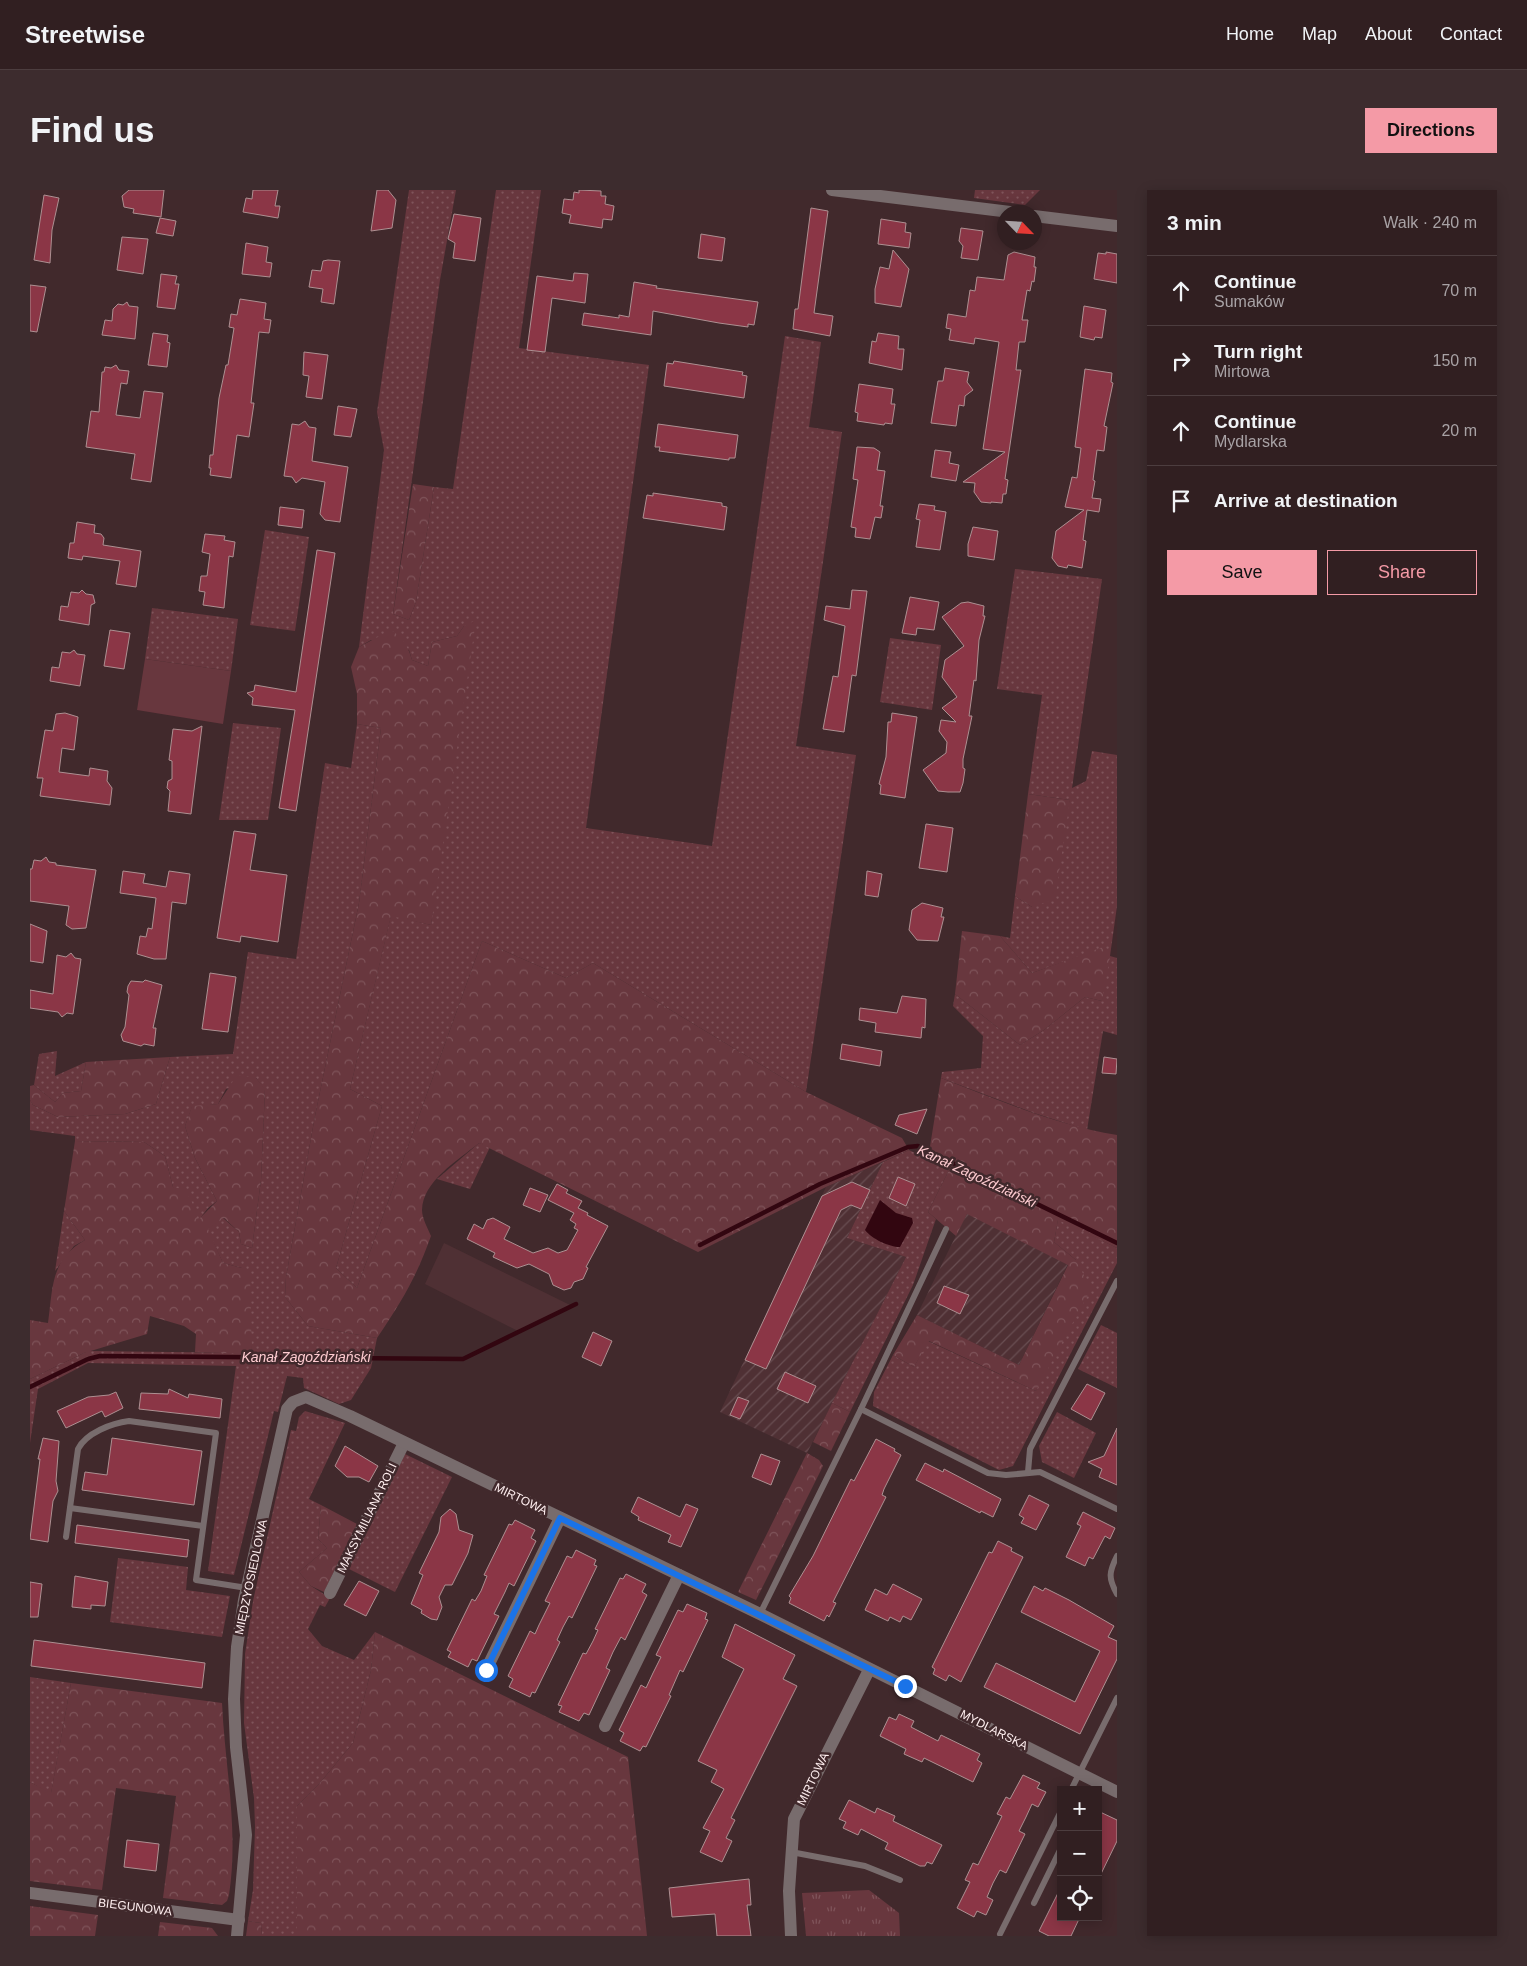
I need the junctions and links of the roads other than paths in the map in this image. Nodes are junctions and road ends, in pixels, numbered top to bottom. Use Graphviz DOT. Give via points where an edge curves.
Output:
graph roads {
  1 [pos="832,190"];
  2 [pos="851,191"];
  3 [pos="997,210"];
  4 [pos="1042,217"];
  5 [pos="1117,226"];
  6 [pos="946,1229"];
  7 [pos="1117,1281"];
  8 [pos="293,1402"];
  9 [pos="861,1410"];
  10 [pos="404,1443"];
  11 [pos="1028,1472"];
  12 [pos="70,1508"];
  13 [pos="1117,1509"];
  14 [pos="560,1518"];
  15 [pos="203,1526"];
  16 [pos="66,1537"];
  17 [pos="1117,1556"];
  18 [pos="679,1575"];
  19 [pos="247,1588"];
  20 [pos="330,1593"];
  21 [pos="1117,1594"];
  22 [pos="760,1614"];
  23 [pos="486,1670"];
  24 [pos="869,1670"];
  25 [pos="1117,1698"];
  26 [pos="605,1726"];
  27 [pos="1079,1774"];
  28 [pos="1091,1785"];
  29 [pos="1073,1786"];
  30 [pos="1117,1792"];
  31 [pos="1057,1819"];
  32 [pos="790,1852"];
  33 [pos="1057,1856"];
  34 [pos="900,1880"];
  35 [pos="30,1894"];
  36 [pos="1034,1903"];
  37 [pos="239,1920"];
  38 [pos="1000,1934"];
  39 [pos="237,1936"];
  40 [pos="791,1936"];
  1 -- 2 [label="street"];
  2 -- 3 [label="street"];
  4 -- 5 [label="street"];
  6 -- 9 [label="lane"];
  7 -- 11 [label="lane" via="1030,1449"];
  8 -- 10 [label="street, MIRTOWA" via="306,1398"];
  8 -- 19 [label="street, MIĘDZYOSIEDLOWA" via="287,1409"];
  9 -- 11 [label="lane" via="988,1472 1006,1475"];
  9 -- 22 [label="lane"];
  10 -- 14 [label="street, MIRTOWA"];
  10 -- 20 [label="street, MAKSYMILIANA ROLI"];
  11 -- 13 [label="lane" via="1040,1472"];
  12 -- 15 [label="lane"];
  12 -- 15 [label="lane" via="78,1449 85,1438 129,1421 216,1433"];
  12 -- 16 [label="lane"];
  14 -- 18 [label="street, MIRTOWA"];
  14 -- 23 [label="street"];
  15 -- 19 [label="lane" via="196,1580"];
  17 -- 21 [label="lane" via="1111,1568 1110,1582"];
  18 -- 22 [label="street, MIRTOWA"];
  18 -- 26 [label="street"];
  19 -- 37 [label="street, MIĘDZYOSIEDLOWA" via="237,1647 234,1699 246,1835"];
  22 -- 24 [label="street, MIRTOWA"];
  24 -- 27 [label="street, MYDLARSKA" via="959,1711"];
  24 -- 32 [label="street, MIRTOWA" via="802,1800 794,1819"];
  25 -- 27 [label="lane"];
  27 -- 28 [label="street, MYDLARSKA"];
  27 -- 29 [label="lane"];
  28 -- 30 [label="street, MYDLARSKA"];
  31 -- 38 [label="lane"];
  32 -- 34 [label="lane" via="865,1866"];
  32 -- 40 [label="street, MIRTOWA"];
  33 -- 36 [label="lane"];
  35 -- 37 [label="street, BIEGUNOWA"];
  37 -- 39 [label="street, MIĘDZYOSIEDLOWA"];
}
